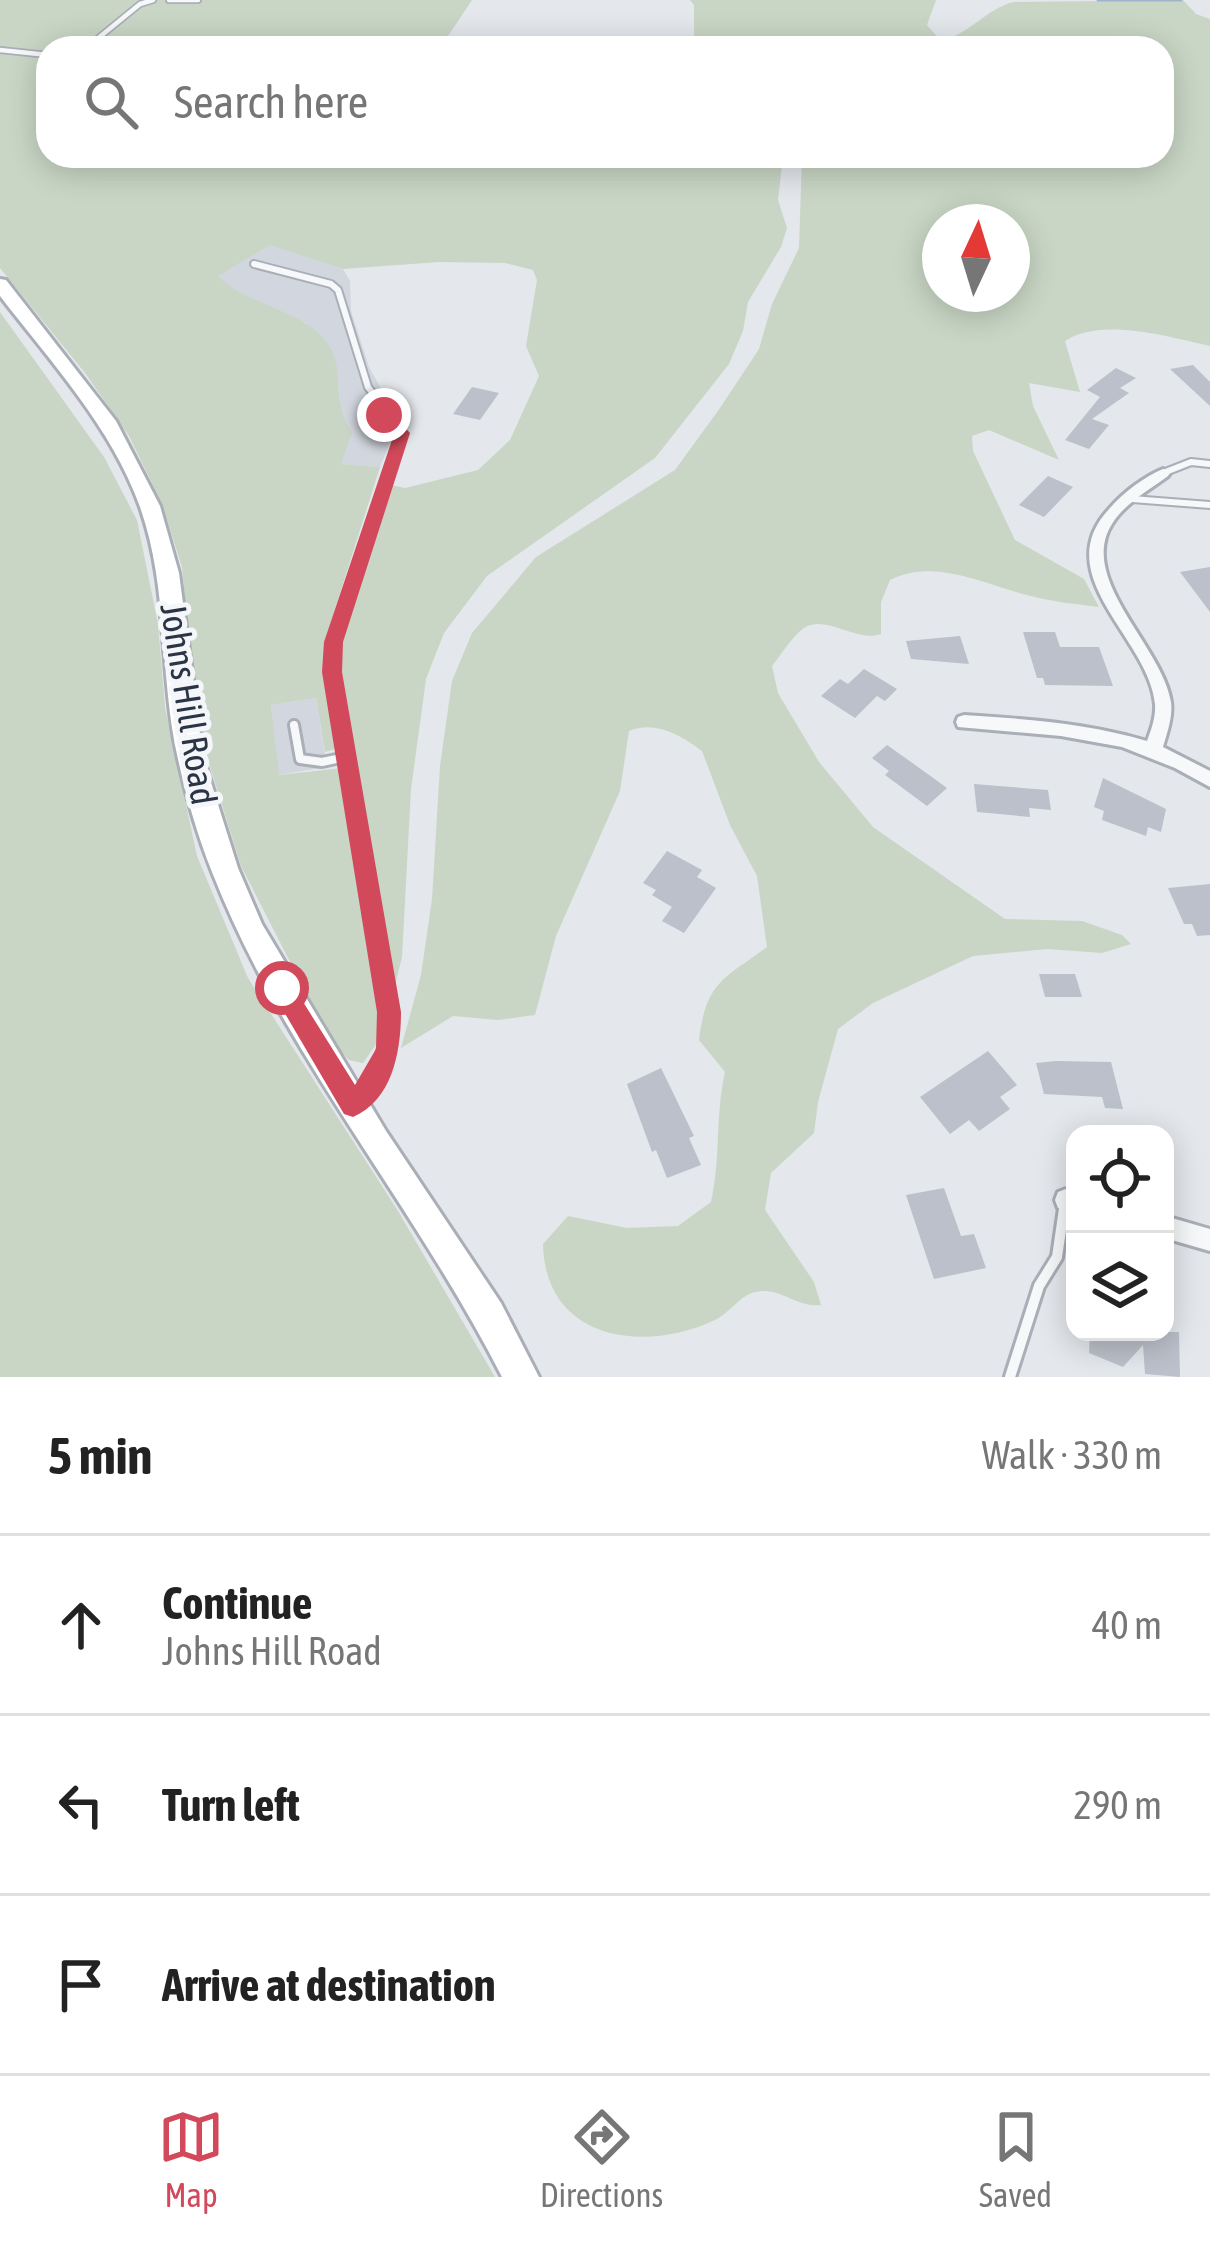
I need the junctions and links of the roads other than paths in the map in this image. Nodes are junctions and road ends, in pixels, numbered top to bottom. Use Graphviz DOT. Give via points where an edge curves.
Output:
graph roads {
  1 [pos="153,0"];
  2 [pos="170,0"];
  3 [pos="198,0"];
  4 [pos="101,36"];
  5 [pos="0,50"];
  6 [pos="36,54"];
  7 [pos="254,265"];
  8 [pos="0,284"];
  9 [pos="1210,464"];
  10 [pos="1163,472"];
  11 [pos="1132,499"];
  12 [pos="1210,505"];
  13 [pos="964,722"];
  14 [pos="294,725"];
  15 [pos="1154,748"];
  16 [pos="346,757"];
  17 [pos="1210,780"];
  18 [pos="353,1105"];
  19 [pos="1066,1218"];
  20 [pos="1174,1230"];
  21 [pos="1210,1240"];
  22 [pos="521,1377"];
  23 [pos="1010,1377"];
  1 -- 4 [label="lane"];
  2 -- 3 [label="lane"];
  5 -- 6 [label="lane"];
  7 -- 16 [label="lane" via="338,290 352,349 384,415 402,433 334,642"];
  8 -- 18 [label="main road, Johns Hill Road" via="110,425 150,506 168,573 190,757 211,830 251,932"];
  9 -- 10 [label="lane"];
  10 -- 11 [label="street"];
  11 -- 12 [label="lane"];
  11 -- 15 [label="street" via="1099,532 1096,554 1103,583 1161,690"];
  13 -- 15 [label="street" via="1100,733"];
  14 -- 16 [label="lane" via="300,758"];
  15 -- 17 [label="street"];
  16 -- 18 [label="lane" via="389,1012 382,1065"];
  18 -- 22 [label="main road, Johns Hill Road"];
  19 -- 23 [label="lane"];
  20 -- 21 [label="street"];
}
